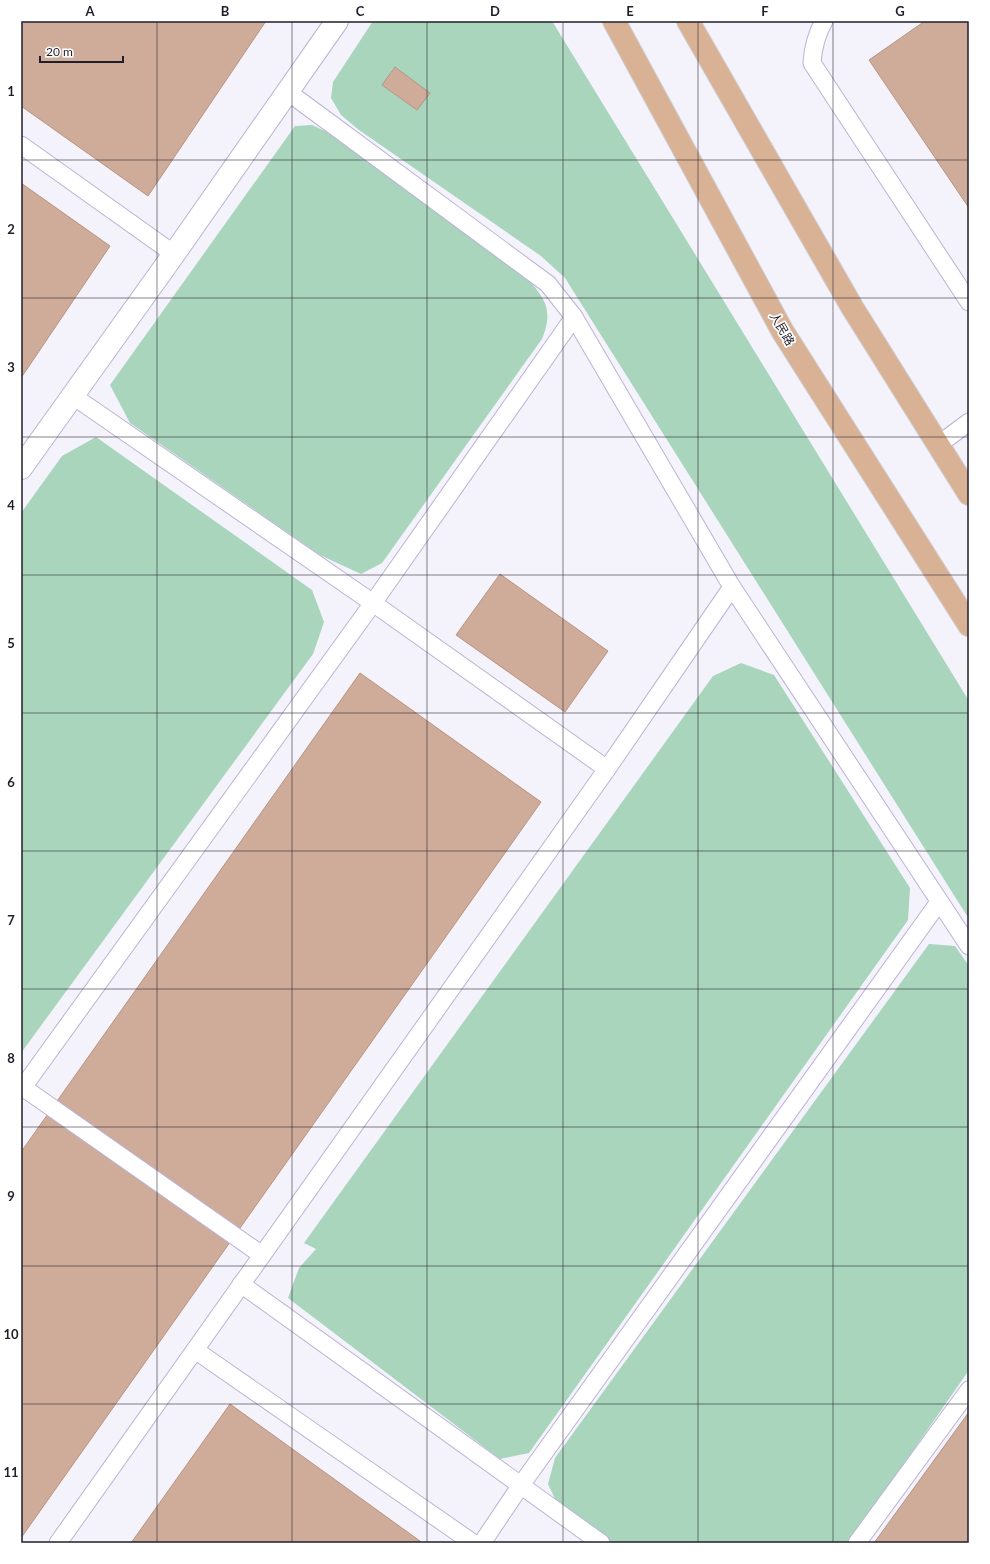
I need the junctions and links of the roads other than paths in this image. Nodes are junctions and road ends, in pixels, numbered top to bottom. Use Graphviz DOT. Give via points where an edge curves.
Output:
graph roads {
  1 [pos="337,21"];
  2 [pos="614,21"];
  3 [pos="688,21"];
  4 [pos="824,21"];
  5 [pos="288,92"];
  6 [pos="21,145"];
  7 [pos="174,254"];
  8 [pos="969,302"];
  9 [pos="574,317"];
  10 [pos="73,396"];
  11 [pos="969,422"];
  12 [pos="938,445"];
  13 [pos="21,468"];
  14 [pos="969,494"];
  15 [pos="732,587"];
  16 [pos="373,603"];
  17 [pos="969,625"];
  18 [pos="607,768"];
  19 [pos="939,902"];
  20 [pos="969,946"];
  21 [pos="22,1088"];
  22 [pos="262,1255"];
  23 [pos="241,1284"];
  24 [pos="195,1350"];
  25 [pos="969,1390"];
  26 [pos="522,1485"];
  27 [pos="58,1543"];
  28 [pos="473,1543"];
  29 [pos="482,1543"];
  30 [pos="601,1543"];
  31 [pos="857,1543"];
  1 -- 5 [label="street"];
  2 -- 17 [label="main road, 人民路" via="783,332"];
  3 -- 12 [label="main road" via="852,307"];
  4 -- 8 [label="lane" via="813,47 812,63"];
  5 -- 7 [label="street"];
  5 -- 9 [label="lane" via="548,284"];
  6 -- 7 [label="lane"];
  7 -- 10 [label="street"];
  9 -- 15 [label="lane"];
  9 -- 16 [label="lane"];
  10 -- 13 [label="street"];
  10 -- 16 [label="lane"];
  11 -- 12 [label="lane"];
  12 -- 14 [label="main road"];
  15 -- 18 [label="lane"];
  15 -- 19 [label="lane"];
  16 -- 18 [label="lane"];
  16 -- 21 [label="lane"];
  18 -- 22 [label="lane"];
  19 -- 20 [label="lane"];
  19 -- 26 [label="lane"];
  21 -- 22 [label="lane"];
  22 -- 23 [label="lane"];
  23 -- 24 [label="lane"];
  23 -- 26 [label="lane"];
  24 -- 27 [label="lane"];
  24 -- 28 [label="lane"];
  25 -- 31 [label="lane"];
  26 -- 29 [label="lane"];
  26 -- 30 [label="lane"];
}
